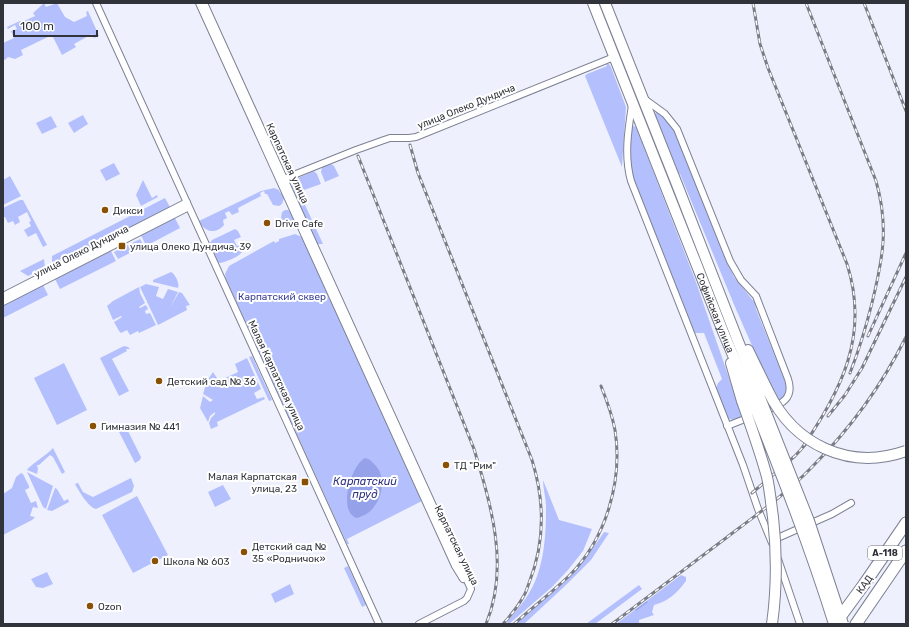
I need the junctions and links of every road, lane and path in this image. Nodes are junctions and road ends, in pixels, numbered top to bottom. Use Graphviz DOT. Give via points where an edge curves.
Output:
graph roads {
  1 [pos="96,3"];
  2 [pos="199,3"];
  3 [pos="204,3"];
  4 [pos="593,3"];
  5 [pos="605,3"];
  6 [pos="614,57"];
  7 [pos="642,97"];
  8 [pos="632,102"];
  9 [pos="282,180"];
  10 [pos="188,205"];
  11 [pos="3,296"];
  12 [pos="3,302"];
  13 [pos="755,396"];
  14 [pos="727,426"];
  15 [pos="906,450"];
  16 [pos="851,502"];
  17 [pos="906,523"];
  18 [pos="772,541"];
  19 [pos="906,551"];
  20 [pos="379,624"];
  21 [pos="419,624"];
  22 [pos="772,624"];
  23 [pos="800,624"];
  24 [pos="835,624"];
  25 [pos="843,624"];
  26 [pos="856,624"];
  1 -- 10 [label="street, Малая Карпатская улица"];
  2 -- 9 [label="street, Карпатская улица"];
  3 -- 9 [label="street, Карпатская улица"];
  4 -- 6 [label="main road, Софийская улица"];
  5 -- 7 [label="main road, Софийская улица"];
  6 -- 8 [label="main road, Софийская улица"];
  6 -- 9 [label="street, улица Олеко Дундича" via="416,137 390,138"];
  7 -- 13 [label="main road, Софийская улица" via="734,330 746,348"];
  7 -- 14 [label="street" via="665,114 677,129 730,261 741,280 756,296 790,384 787,399 782,404"];
  8 -- 13 [label="main road, Софийская улица" via="724,334 736,383"];
  8 -- 14 [label="street" via="626,154 631,181"];
  9 -- 21 [label="street, Карпатская улица" via="451,559 469,593 464,601"];
  10 -- 11 [label="street, улица Олеко Дундича"];
  10 -- 12 [label="street, улица Олеко Дундича"];
  10 -- 20 [label="street, Малая Карпатская улица"];
  13 -- 15 [label="main road, bridge" via="778,409 809,440 824,448 868,458 883,457"];
  13 -- 22 [label="main road, bridge" via="776,543"];
  13 -- 24 [label="main road, bridge"];
  13 -- 25 [label="main road, bridge" via="808,521"];
  14 -- 18 [label="street"];
  16 -- 18 [label="street" via="832,514"];
  17 -- 24 [label="highway, КАД / А-118, bridge"];
  18 -- 23 [label="street"];
  19 -- 26 [label="highway, КАД / А-118"];
}
